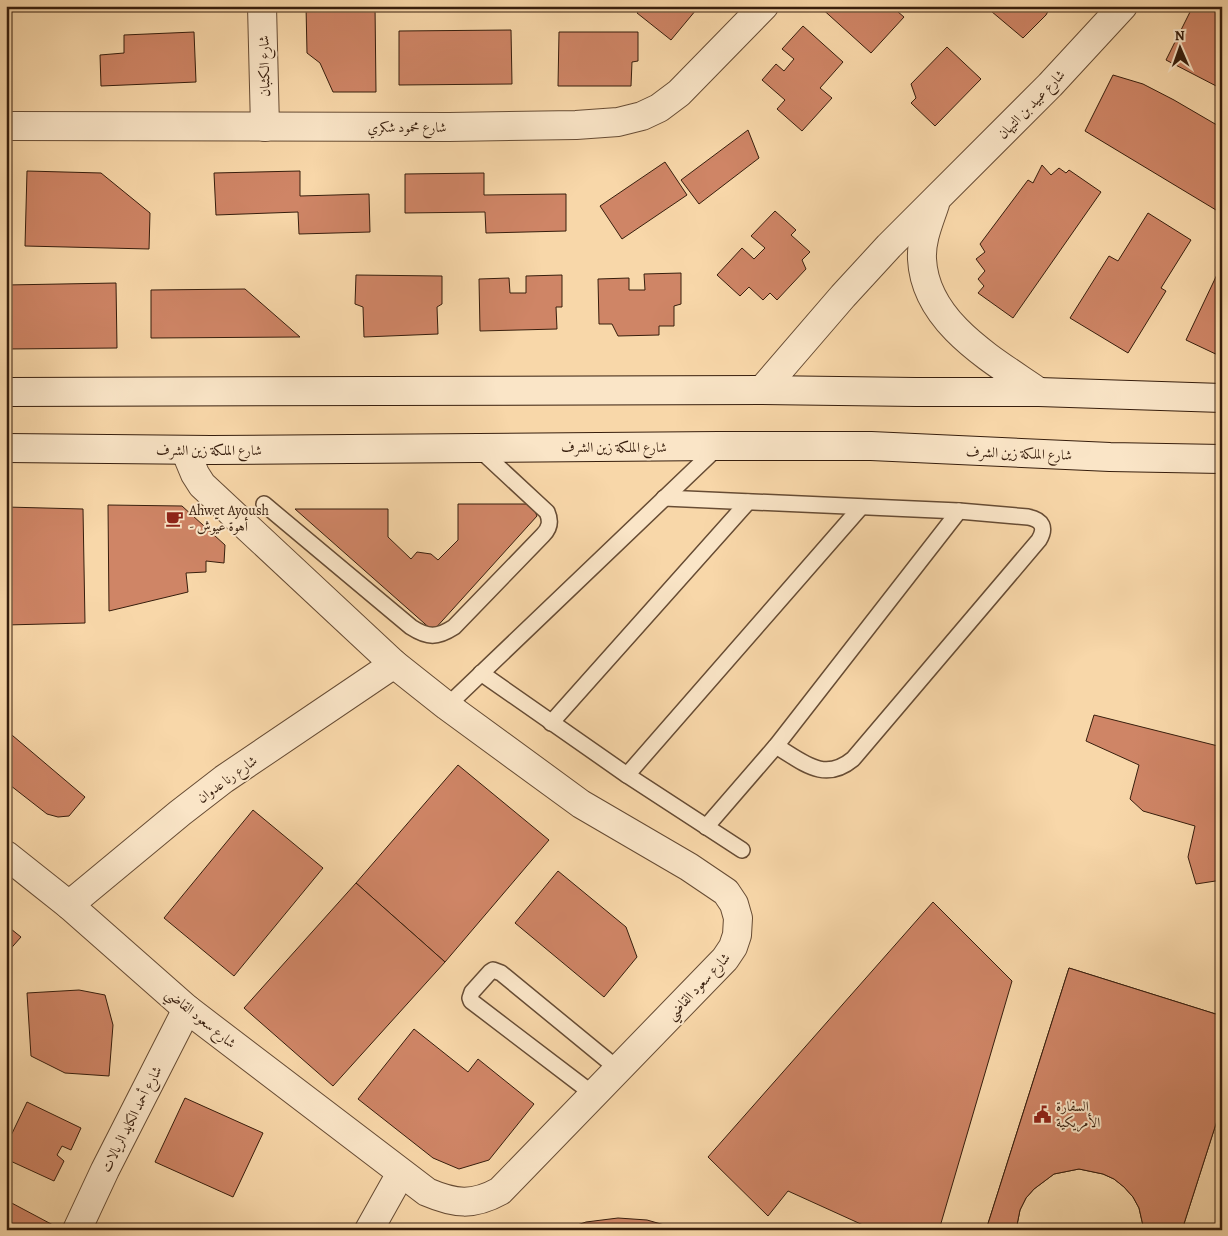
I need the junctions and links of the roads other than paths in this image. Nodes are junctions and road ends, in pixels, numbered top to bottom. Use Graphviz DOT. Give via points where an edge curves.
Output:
graph roads {
  1 [pos="262,6"];
  2 [pos="764,6"];
  3 [pos="1123,6"];
  4 [pos="6,126"];
  5 [pos="265,127"];
  6 [pos="937,200"];
  7 [pos="762,390"];
  8 [pos="6,392"];
  9 [pos="1039,392"];
  10 [pos="1222,398"];
  11 [pos="720,446"];
  12 [pos="477,447"];
  13 [pos="6,448"];
  14 [pos="186,450"];
  15 [pos="1222,459"];
  16 [pos="664,498"];
  17 [pos="748,502"];
  18 [pos="264,504"];
  19 [pos="861,507"];
  20 [pos="959,511"];
  21 [pos="394,664"];
  22 [pos="481,673"];
  23 [pos="447,706"];
  24 [pos="552,722"];
  25 [pos="776,746"];
  26 [pos="627,775"];
  27 [pos="706,827"];
  28 [pos="742,850"];
  29 [pos="6,855"];
  30 [pos="69,905"];
  31 [pos="187,1009"];
  32 [pos="618,1069"];
  33 [pos="593,1094"];
  34 [pos="401,1173"];
  35 [pos="77,1230"];
  36 [pos="369,1230"];
  1 -- 5 [label="street, شارع الكثبان"];
  2 -- 5 [label="street, شارع محمود شكري" via="680,94 651,112 618,122"];
  3 -- 6 [label="street, شارع عبيد بن التيهان"];
  4 -- 5 [label="street, شارع محمود شكري"];
  6 -- 7 [label="street, شارع عبيد بن التيهان" via="850,288"];
  6 -- 9 [label="street, شارع عبيد بن التيهان" via="924,239 922,258 925,277 935,302 953,326 986,356"];
  7 -- 8 [label="street"];
  7 -- 9 [label="street"];
  9 -- 10 [label="street"];
  11 -- 12 [label="street, شارع الملكة زين الشرف"];
  11 -- 15 [label="street, شارع الملكة زين الشرف" via="871,446"];
  11 -- 16 [label="lane"];
  12 -- 14 [label="street, شارع الملكة زين الشرف"];
  12 -- 18 [label="lane" via="547,512 550,524 548,530 444,634 421,634 411,627"];
  13 -- 14 [label="street, شارع الملكة زين الشرف"];
  14 -- 21 [label="street, شارع سعود القاضي" via="194,474 202,485"];
  16 -- 17 [label="lane"];
  16 -- 22 [label="lane"];
  17 -- 19 [label="lane"];
  17 -- 24 [label="lane"];
  19 -- 20 [label="lane"];
  19 -- 26 [label="lane"];
  20 -- 25 [label="lane"];
  20 -- 25 [label="lane" via="1037,519 1043,533 853,759 832,770 820,770"];
  21 -- 23 [label="street, شارع سعود القاضي"];
  21 -- 30 [label="street, شارع رنا عدوان" via="224,779"];
  22 -- 23 [label="lane"];
  22 -- 24 [label="lane"];
  23 -- 32 [label="street, شارع سعود القاضي" via="581,804 707,878 726,892 734,904 738,918 737,935 725,959"];
  24 -- 26 [label="lane"];
  25 -- 27 [label="lane"];
  26 -- 27 [label="lane"];
  27 -- 28 [label="lane"];
  29 -- 30 [label="street, شارع سعود القاضي"];
  30 -- 31 [label="street, شارع سعود القاضي"];
  31 -- 34 [label="street, شارع سعود القاضي"];
  31 -- 35 [label="street, شارع أحمد الكايد الريالات"];
  32 -- 33 [label="street, شارع سعود القاضي"];
  32 -- 33 [label="lane" via="501,973 490,972 472,992 471,1000"];
  33 -- 34 [label="street, شارع سعود القاضي" via="500,1191 485,1199 456,1202 441,1198"];
  34 -- 36 [label="street"];
}
